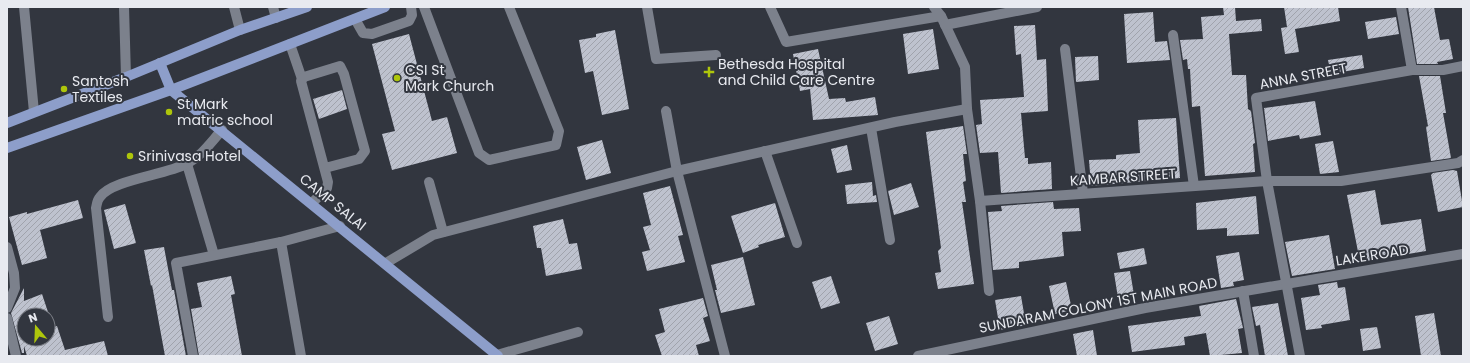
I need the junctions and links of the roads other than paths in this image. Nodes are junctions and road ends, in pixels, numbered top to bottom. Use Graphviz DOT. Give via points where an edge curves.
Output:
graph roads {
  1 [pos="24,7"];
  2 [pos="124,7"];
  3 [pos="234,7"];
  4 [pos="273,7"];
  5 [pos="307,7"];
  6 [pos="385,7"];
  7 [pos="411,7"];
  8 [pos="424,7"];
  9 [pos="509,7"];
  10 [pos="647,7"];
  11 [pos="770,7"];
  12 [pos="934,7"];
  13 [pos="1037,7"];
  14 [pos="1401,7"];
  15 [pos="276,18"];
  16 [pos="355,19"];
  17 [pos="943,21"];
  18 [pos="240,30"];
  19 [pos="1173,35"];
  20 [pos="290,44"];
  21 [pos="1065,49"];
  22 [pos="716,55"];
  23 [pos="160,63"];
  24 [pos="1463,66"];
  25 [pos="1412,70"];
  26 [pos="126,77"];
  27 [pos="302,79"];
  28 [pos="171,90"];
  29 [pos="967,109"];
  30 [pos="666,111"];
  31 [pos="34,112"];
  32 [pos="7,123"];
  33 [pos="870,128"];
  34 [pos="222,130"];
  35 [pos="7,148"];
  36 [pos="765,151"];
  37 [pos="1460,161"];
  38 [pos="187,164"];
  39 [pos="325,168"];
  40 [pos="677,170"];
  41 [pos="1267,181"];
  42 [pos="429,182"];
  43 [pos="1194,186"];
  44 [pos="1083,194"];
  45 [pos="980,201"];
  46 [pos="312,203"];
  47 [pos="340,226"];
  48 [pos="443,232"];
  49 [pos="890,240"];
  50 [pos="281,242"];
  51 [pos="797,243"];
  52 [pos="7,247"];
  53 [pos="1463,254"];
  54 [pos="214,255"];
  55 [pos="386,263"];
  56 [pos="1285,284"];
  57 [pos="989,291"];
  58 [pos="1243,291"];
  59 [pos="7,308"];
  60 [pos="108,317"];
  61 [pos="7,318"];
  62 [pos="578,332"];
  63 [pos="16,356"];
  64 [pos="193,356"];
  65 [pos="301,356"];
  66 [pos="498,356"];
  67 [pos="725,356"];
  68 [pos="918,356"];
  69 [pos="1254,356"];
  70 [pos="1300,356"];
  1 -- 31 [label="street"];
  2 -- 26 [label="street"];
  3 -- 18 [label="street"];
  4 -- 15 [label="street"];
  5 -- 15 [label="main road"];
  6 -- 16 [label="main road"];
  7 -- 16 [label="street" via="412,15 409,21 372,34 363,33"];
  8 -- 9 [label="street" via="479,153 489,160 556,145 559,131"];
  10 -- 22 [label="street" via="656,59"];
  11 -- 17 [label="street" via="786,42"];
  12 -- 17 [label="street"];
  13 -- 17 [label="street"];
  14 -- 25 [label="street"];
  15 -- 18 [label="main road"];
  16 -- 20 [label="main road"];
  17 -- 29 [label="street" via="965,67"];
  18 -- 23 [label="main road"];
  19 -- 43 [label="street"];
  20 -- 27 [label="street"];
  20 -- 28 [label="main road"];
  21 -- 44 [label="street"];
  23 -- 26 [label="main road"];
  23 -- 28 [label="main road, CAMP SALAI"];
  24 -- 25 [label="street" via="1443,70"];
  25 -- 41 [label="street, ANNA STREET" via="1256,98"];
  26 -- 31 [label="main road"];
  27 -- 39 [label="street"];
  27 -- 39 [label="street" via="340,66 364,151 359,159"];
  28 -- 34 [label="main road, CAMP SALAI"];
  28 -- 35 [label="main road"];
  29 -- 33 [label="street"];
  29 -- 45 [label="street"];
  30 -- 40 [label="street"];
  31 -- 32 [label="main road"];
  33 -- 36 [label="street"];
  33 -- 49 [label="street"];
  34 -- 38 [label="street"];
  34 -- 46 [label="main road, CAMP SALAI"];
  36 -- 40 [label="street"];
  36 -- 51 [label="street"];
  37 -- 41 [label="street, KAMBAR STREET" via="1341,181"];
  38 -- 54 [label="street"];
  38 -- 60 [label="street" via="111,187 100,196 96,208"];
  39 -- 46 [label="street" via="328,182 326,188"];
  40 -- 48 [label="street"];
  40 -- 67 [label="street"];
  41 -- 43 [label="street, KAMBAR STREET"];
  41 -- 56 [label="street"];
  42 -- 48 [label="street"];
  43 -- 44 [label="street, KAMBAR STREET"];
  44 -- 45 [label="street, KAMBAR STREET"];
  45 -- 57 [label="street"];
  46 -- 47 [label="main road, CAMP SALAI"];
  47 -- 50 [label="street"];
  47 -- 55 [label="main road, CAMP SALAI"];
  48 -- 55 [label="street" via="433,235"];
  50 -- 54 [label="street"];
  50 -- 65 [label="street"];
  52 -- 59 [label="street" via="15,288"];
  53 -- 56 [label="street, LAKE ROAD"];
  54 -- 64 [label="street" via="176,263"];
  55 -- 66 [label="main road, CAMP SALAI"];
  56 -- 58 [label="street, SUNDARAM COLONY 1ST MAIN ROAD"];
  56 -- 70 [label="street"];
  58 -- 68 [label="street, SUNDARAM COLONY 1ST MAIN ROAD" via="1145,308"];
  58 -- 69 [label="street"];
  61 -- 63 [label="street"];
  62 -- 66 [label="street"];
}
